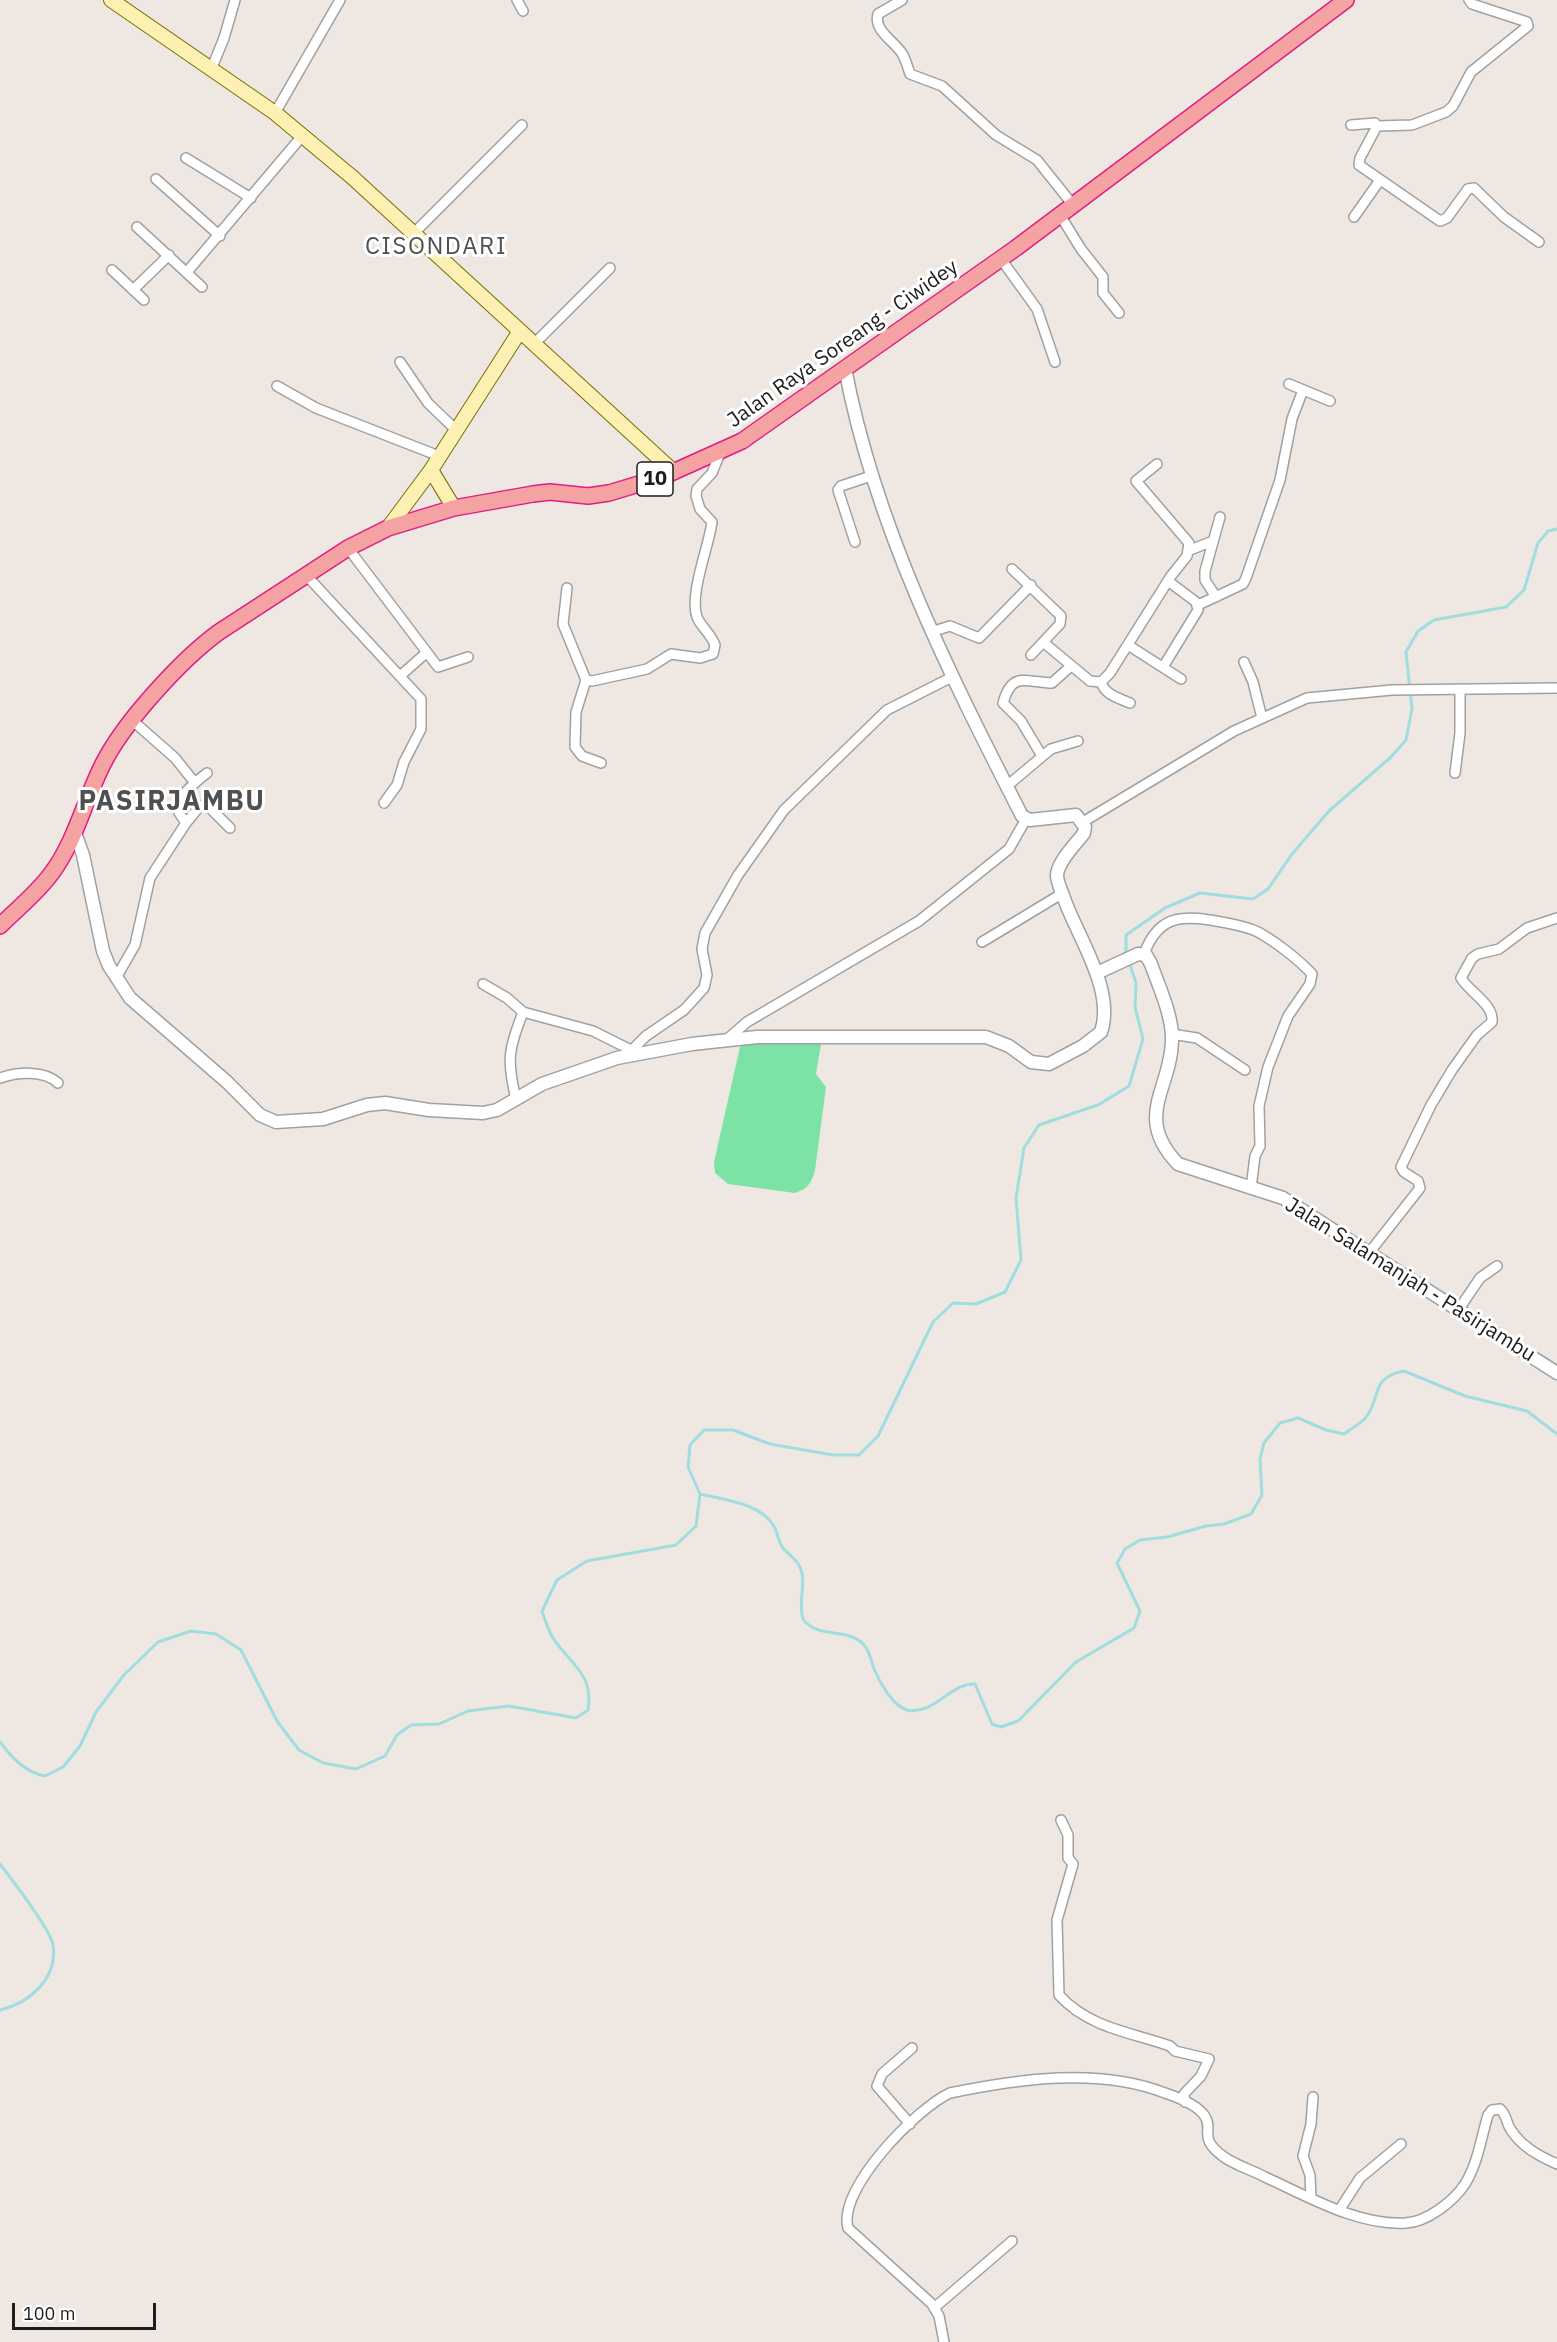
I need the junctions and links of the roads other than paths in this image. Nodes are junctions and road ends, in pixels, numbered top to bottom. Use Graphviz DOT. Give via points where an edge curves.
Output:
graph roads {
  1 [pos="111,0"];
  2 [pos="235,0"];
  3 [pos="340,0"];
  4 [pos="517,0"];
  5 [pos="902,0"];
  6 [pos="1469,0"];
  7 [pos="1337,3"];
  8 [pos="523,11"];
  9 [pos="211,70"];
  10 [pos="275,113"];
  11 [pos="522,125"];
  12 [pos="1351,125"];
  13 [pos="1377,126"];
  14 [pos="303,135"];
  15 [pos="186,158"];
  16 [pos="156,179"];
  17 [pos="1380,180"];
  18 [pos="251,198"];
  19 [pos="1073,205"];
  20 [pos="1060,215"];
  21 [pos="1354,217"];
  22 [pos="137,226"];
  23 [pos="414,233"];
  24 [pos="220,236"];
  25 [pos="1539,242"];
  26 [pos="169,255"];
  27 [pos="1001,259"];
  28 [pos="610,268"];
  29 [pos="112,270"];
  30 [pos="187,272"];
  31 [pos="202,287"];
  32 [pos="133,290"];
  33 [pos="144,300"];
  34 [pos="1119,314"];
  35 [pos="520,331"];
  36 [pos="534,344"];
  37 [pos="400,362"];
  38 [pos="1055,362"];
  39 [pos="845,368"];
  40 [pos="1289,384"];
  41 [pos="277,386"];
  42 [pos="1303,390"];
  43 [pos="1330,401"];
  44 [pos="456,430"];
  45 [pos="720,453"];
  46 [pos="440,456"];
  47 [pos="1157,464"];
  48 [pos="431,470"];
  49 [pos="674,472"];
  50 [pos="871,476"];
  51 [pos="454,508"];
  52 [pos="1220,517"];
  53 [pos="387,528"];
  54 [pos="1213,541"];
  55 [pos="855,542"];
  56 [pos="348,548"];
  57 [pos="1190,550"];
  58 [pos="1012,569"];
  59 [pos="306,575"];
  60 [pos="1168,581"];
  61 [pos="1031,585"];
  62 [pos="567,588"];
  63 [pos="1216,597"];
  64 [pos="1198,606"];
  65 [pos="931,632"];
  66 [pos="1043,642"];
  67 [pos="1128,645"];
  68 [pos="426,653"];
  69 [pos="1031,655"];
  70 [pos="468,657"];
  71 [pos="1244,662"];
  72 [pos="1071,666"];
  73 [pos="1163,667"];
  74 [pos="400,676"];
  75 [pos="952,677"];
  76 [pos="1181,679"];
  77 [pos="586,680"];
  78 [pos="1101,682"];
  79 [pos="1557,688"];
  80 [pos="1460,689"];
  81 [pos="1130,703"];
  82 [pos="1262,718"];
  83 [pos="133,721"];
  84 [pos="1078,741"];
  85 [pos="1042,756"];
  86 [pos="601,763"];
  87 [pos="207,773"];
  88 [pos="1455,773"];
  89 [pos="195,783"];
  90 [pos="1007,786"];
  91 [pos="384,803"];
  92 [pos="1026,819"];
  93 [pos="186,822"];
  94 [pos="1083,822"];
  95 [pos="230,828"];
  96 [pos="74,830"];
  97 [pos="1063,893"];
  98 [pos="1557,918"];
  99 [pos="0,926"];
  100 [pos="982,942"];
  101 [pos="1139,955"];
  102 [pos="1097,973"];
  103 [pos="116,978"];
  104 [pos="483,984"];
  105 [pos="523,1012"];
  106 [pos="1172,1034"];
  107 [pos="725,1041"];
  108 [pos="635,1051"];
  109 [pos="1245,1070"];
  110 [pos="0,1077"];
  111 [pos="58,1083"];
  112 [pos="516,1099"];
  113 [pos="1251,1188"];
  114 [pos="1370,1254"];
  115 [pos="1497,1266"];
  116 [pos="1459,1309"];
  117 [pos="1557,1373"];
  118 [pos="1061,1820"];
  119 [pos="912,2048"];
  120 [pos="1313,2097"];
  121 [pos="1185,2102"];
  122 [pos="910,2124"];
  123 [pos="1401,2144"];
  124 [pos="1557,2164"];
  125 [pos="1311,2198"];
  126 [pos="1340,2209"];
  127 [pos="1012,2241"];
  128 [pos="934,2307"];
  129 [pos="944,2342"];
  1 -- 9 [label="main road"];
  2 -- 9 [label="street"];
  3 -- 10 [label="street"];
  4 -- 8 [label="street"];
  5 -- 19 [label="street" via="877,19 884,34 903,55 910,74 942,86 996,135 1037,160"];
  6 -- 13 [label="street" via="1527,22 1528,26 1471,72 1446,112 1412,125"];
  7 -- 19 [label="highway, Jalan Raya Soreang - Ciwidey / 10"];
  9 -- 10 [label="main road"];
  10 -- 14 [label="main road"];
  11 -- 23 [label="street"];
  12 -- 13 [label="street"];
  13 -- 17 [label="street" via="1358,162"];
  14 -- 18 [label="street"];
  14 -- 23 [label="main road"];
  15 -- 18 [label="street"];
  16 -- 24 [label="street"];
  17 -- 21 [label="street"];
  17 -- 25 [label="street" via="1440,221 1447,218 1468,189 1474,189 1504,218"];
  18 -- 24 [label="street"];
  19 -- 20 [label="highway, Jalan Raya Soreang - Ciwidey / 10"];
  20 -- 27 [label="highway, Jalan Raya Soreang - Ciwidey / 10"];
  20 -- 34 [label="street" via="1103,277 1103,293"];
  22 -- 26 [label="street"];
  23 -- 35 [label="main road"];
  24 -- 30 [label="street"];
  26 -- 30 [label="street"];
  26 -- 32 [label="street"];
  27 -- 38 [label="street" via="1037,309"];
  27 -- 39 [label="highway, Jalan Raya Soreang - Ciwidey / 10"];
  28 -- 36 [label="street"];
  29 -- 32 [label="street"];
  30 -- 31 [label="street"];
  32 -- 33 [label="street"];
  35 -- 36 [label="main road"];
  35 -- 44 [label="main road"];
  36 -- 49 [label="main road"];
  37 -- 44 [label="street" via="428,403"];
  39 -- 45 [label="highway, Jalan Raya Soreang - Ciwidey / 10" via="770,424"];
  39 -- 50 [label="street"];
  40 -- 42 [label="street"];
  41 -- 46 [label="street" via="316,408"];
  42 -- 43 [label="street"];
  42 -- 63 [label="street" via="1292,419 1280,480 1246,578 1243,584"];
  44 -- 46 [label="main road"];
  45 -- 49 [label="highway, Jalan Raya Soreang - Ciwidey / 10"];
  45 -- 77 [label="street" via="696,496 700,509 711,522 701,567 697,616 712,637 715,651 700,658 671,654 647,669"];
  46 -- 48 [label="main road"];
  47 -- 57 [label="street" via="1136,482 1185,538"];
  48 -- 51 [label="main road"];
  48 -- 53 [label="main road"];
  49 -- 51 [label="highway, Jalan Raya Soreang - Ciwidey / 10" via="609,493 588,496 550,492"];
  50 -- 55 [label="street" via="838,490"];
  50 -- 65 [label="street"];
  51 -- 53 [label="highway, Jalan Raya Soreang - Ciwidey / 10"];
  52 -- 54 [label="street"];
  53 -- 56 [label="highway, Jalan Raya Soreang - Ciwidey / 10"];
  54 -- 57 [label="street"];
  54 -- 63 [label="street" via="1205,580"];
  56 -- 59 [label="highway, Jalan Raya Soreang - Ciwidey / 10"];
  56 -- 68 [label="street"];
  57 -- 60 [label="street"];
  58 -- 61 [label="street"];
  59 -- 74 [label="street"];
  59 -- 83 [label="highway, Jalan Raya Soreang - Ciwidey / 10" via="204,643"];
  60 -- 64 [label="street"];
  60 -- 67 [label="street"];
  61 -- 65 [label="street" via="979,638 950,626"];
  61 -- 66 [label="street" via="1061,616 1060,624"];
  62 -- 77 [label="street" via="563,624"];
  63 -- 64 [label="street"];
  64 -- 73 [label="street"];
  65 -- 75 [label="street"];
  66 -- 69 [label="street"];
  66 -- 72 [label="street"];
  67 -- 73 [label="street"];
  67 -- 78 [label="street"];
  68 -- 70 [label="street" via="441,667"];
  68 -- 74 [label="street"];
  71 -- 82 [label="street"];
  72 -- 78 [label="street" via="1090,681"];
  72 -- 85 [label="street" via="1052,683 1012,682 1003,703 1021,721"];
  73 -- 76 [label="street"];
  74 -- 91 [label="street" via="421,699 422,721 397,785"];
  75 -- 90 [label="street"];
  75 -- 108 [label="street" via="887,710 784,810 738,874 705,933 704,988 684,1010 646,1036"];
  77 -- 86 [label="street" via="576,712 575,747 582,756"];
  78 -- 81 [label="street" via="1114,697"];
  79 -- 80 [label="street"];
  80 -- 82 [label="street" via="1307,698"];
  80 -- 88 [label="street" via="1460,740"];
  82 -- 94 [label="street"];
  83 -- 89 [label="street" via="175,758"];
  83 -- 96 [label="highway, Jalan Raya Soreang - Ciwidey / 10" via="104,760"];
  84 -- 85 [label="street" via="1057,745"];
  85 -- 90 [label="street"];
  87 -- 89 [label="street"];
  89 -- 93 [label="street" via="177,806"];
  90 -- 92 [label="street"];
  92 -- 94 [label="street" via="1070,814"];
  92 -- 107 [label="street" via="1009,849 919,921 747,1022"];
  93 -- 95 [label="street" via="206,804"];
  93 -- 103 [label="street" via="150,878 135,945"];
  94 -- 97 [label="street" via="1084,833 1057,873"];
  96 -- 99 [label="highway, Jalan Raya Soreang - Ciwidey / 10" via="52,873"];
  96 -- 103 [label="street" via="103,951"];
  97 -- 100 [label="street"];
  97 -- 102 [label="street"];
  98 -- 114 [label="street" via="1527,928 1499,949 1478,954 1461,973 1470,991 1489,1007 1492,1022 1469,1044 1431,1105 1401,1167 1418,1181 1420,1188"];
  101 -- 102 [label="street"];
  101 -- 106 [label="street, Jalan Salamanjah - Pasirjambu" via="1151,964"];
  101 -- 113 [label="street" via="1160,927 1196,917 1257,931 1312,974 1310,984 1288,1016 1268,1067 1259,1106 1260,1146"];
  102 -- 107 [label="street" via="1104,1012 1101,1032 1048,1064 1031,1062 1009,1046 986,1037"];
  103 -- 112 [label="street" via="130,998 268,1120 323,1119 385,1103 483,1113"];
  104 -- 105 [label="street"];
  105 -- 108 [label="street" via="593,1031"];
  105 -- 112 [label="street" via="508,1060"];
  106 -- 109 [label="street" via="1197,1038"];
  106 -- 113 [label="street, Jalan Salamanjah - Pasirjambu" via="1157,1098 1160,1138 1169,1154 1185,1168"];
  107 -- 108 [label="street"];
  108 -- 112 [label="street" via="542,1084"];
  110 -- 111 [label="street" via="43,1074"];
  113 -- 114 [label="street, Jalan Salamanjah - Pasirjambu" via="1282,1198"];
  114 -- 116 [label="street, Jalan Salamanjah - Pasirjambu"];
  115 -- 116 [label="street" via="1480,1278"];
  116 -- 117 [label="street, Jalan Salamanjah - Pasirjambu"];
  118 -- 121 [label="street" via="1068,1835 1068,1858 1072,1864 1057,1920 1059,1995 1099,2025 1209,2059 1201,2076 1184,2094"];
  119 -- 122 [label="street" via="882,2074 877,2086"];
  120 -- 125 [label="street" via="1303,2156 1310,2175"];
  121 -- 122 [label="street" via="1133,2085 1063,2076 950,2093"];
  121 -- 125 [label="street" via="1204,2115 1210,2145 1225,2158"];
  122 -- 128 [label="street" via="862,2180 845,2219 848,2228"];
  123 -- 126 [label="street" via="1360,2178"];
  124 -- 126 [label="street" via="1521,2143 1505,2114 1500,2109 1492,2110 1475,2165 1464,2186 1447,2204 1407,2223 1367,2218"];
  125 -- 126 [label="street"];
  127 -- 128 [label="street"];
  128 -- 129 [label="street"];
}
